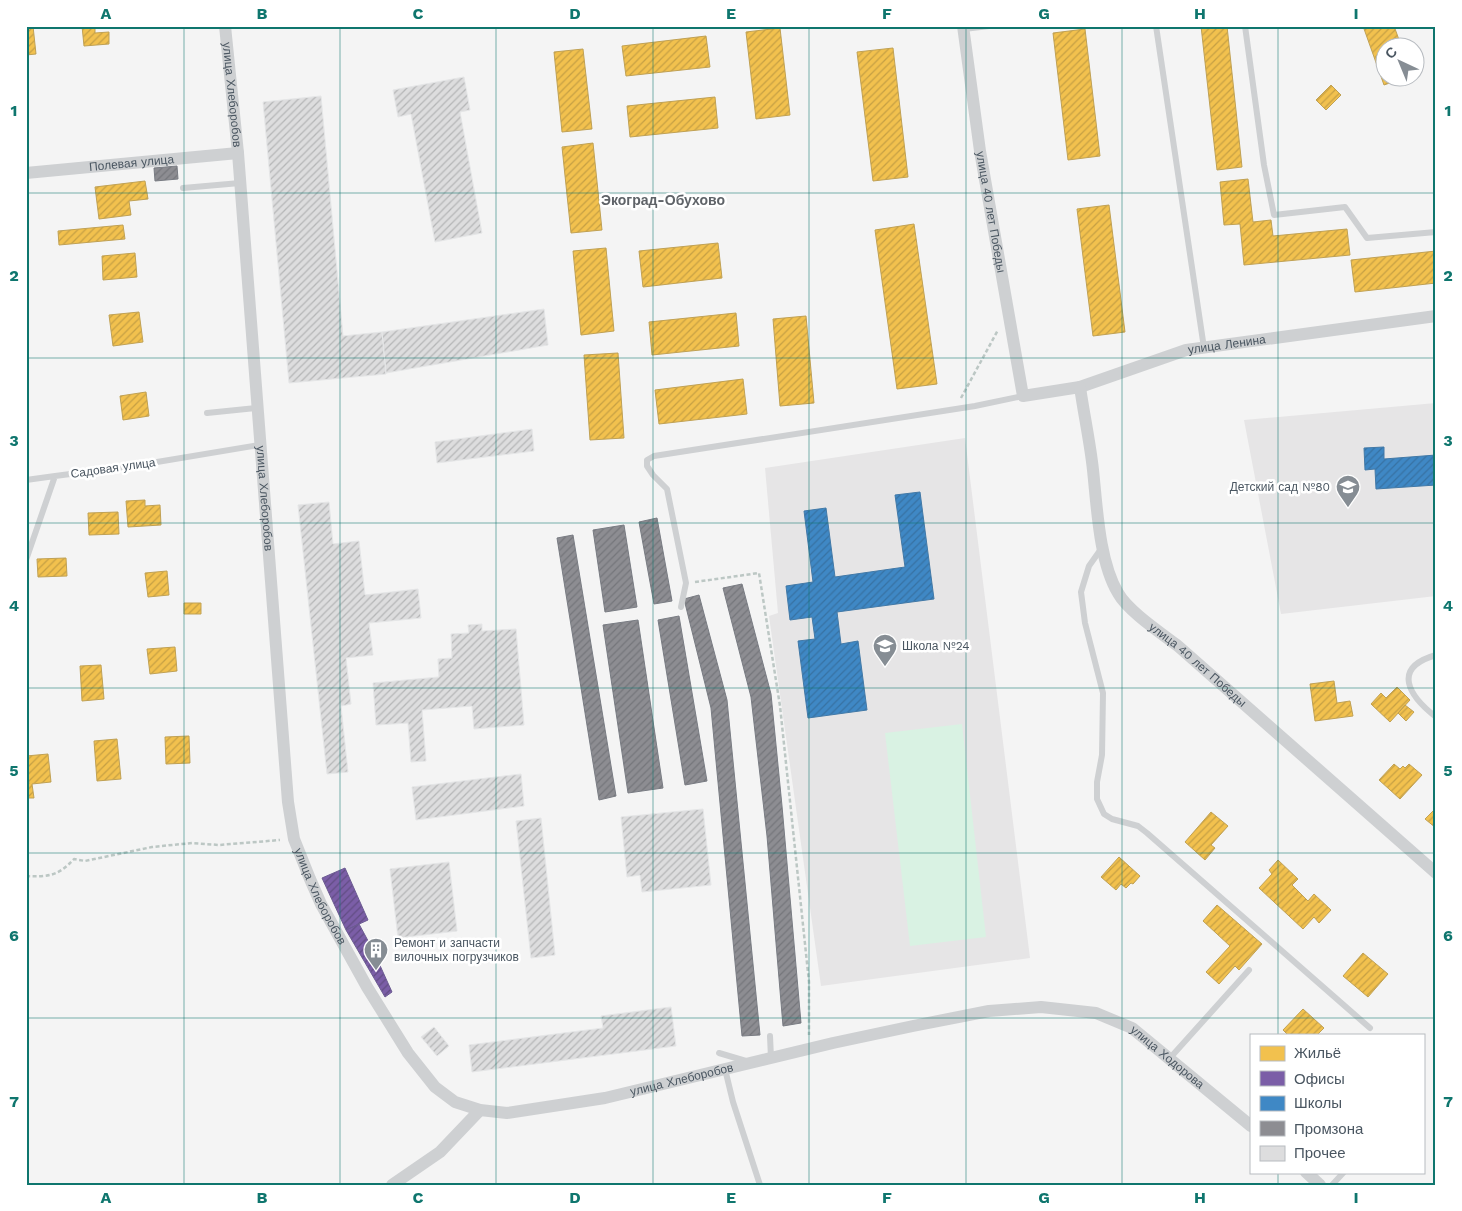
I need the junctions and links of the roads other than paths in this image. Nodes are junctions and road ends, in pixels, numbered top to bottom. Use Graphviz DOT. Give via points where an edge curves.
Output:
graph roads {
  1 [pos="225,26"];
  2 [pos="989,26"];
  3 [pos="1156,26"];
  4 [pos="1245,26"];
  5 [pos="963,28"];
  6 [pos="238,153"];
  7 [pos="26,173"];
  8 [pos="240,182"];
  9 [pos="183,188"];
  10 [pos="1436,232"];
  11 [pos="1436,316"];
  12 [pos="1204,348"];
  13 [pos="1080,387"];
  14 [pos="1023,396"];
  15 [pos="257,408"];
  16 [pos="208,413"];
  17 [pos="259,445"];
  18 [pos="55,476"];
  19 [pos="26,480"];
  20 [pos="1103,546"];
  21 [pos="26,560"];
  22 [pos="681,607"];
  23 [pos="1436,655"];
  24 [pos="1436,717"];
  25 [pos="1436,873"];
  26 [pos="1249,970"];
  27 [pos="1072,1010"];
  28 [pos="1370,1028"];
  29 [pos="770,1036"];
  30 [pos="719,1053"];
  31 [pos="771,1058"];
  32 [pos="1170,1058"];
  33 [pos="751,1063"];
  34 [pos="725,1069"];
  35 [pos="480,1110"];
  36 [pos="1250,1125"];
  37 [pos="1308,1174"];
  38 [pos="1342,1174"];
  39 [pos="392,1185"];
  40 [pos="760,1185"];
  41 [pos="1320,1185"];
  42 [pos="1332,1185"];
  1 -- 6 [label="street, улица Хлеборобов"];
  2 -- 5 [label="lane"];
  3 -- 12 [label="lane"];
  4 -- 10 [label="lane" via="1274,215 1345,207 1367,238"];
  5 -- 14 [label="street, улица 40 лет Победы" via="980,151"];
  6 -- 7 [label="street, Полевая улица"];
  6 -- 8 [label="street, улица Хлеборобов"];
  8 -- 9 [label="lane"];
  8 -- 15 [label="street, улица Хлеборобов"];
  11 -- 12 [label="street, улица Ленина"];
  12 -- 13 [label="street, улица Ленина" via="1186,350"];
  13 -- 14 [label="street, улица Ленина"];
  13 -- 20 [label="street, улица 40 лет Победы"];
  14 -- 22 [label="lane" via="654,456 647,460 647,466 667,489 686,583"];
  15 -- 16 [label="lane"];
  15 -- 17 [label="street, улица Хлеборобов"];
  17 -- 18 [label="lane, Садовая улица"];
  17 -- 35 [label="street, улица Хлеборобов" via="288,802 294,839 325,912 408,1053 434,1087 455,1102"];
  18 -- 19 [label="lane"];
  18 -- 21 [label="lane, Садовая улица"];
  20 -- 25 [label="street, улица 40 лет Победы" via="1118,594 1141,618 1178,646"];
  20 -- 28 [label="lane" via="1090,566 1082,592 1085,623 1103,694 1102,755 1096,782 1097,799 1104,814 1138,826 1147,833"];
  23 -- 24 [label="lane" via="1422,659 1411,671 1408,682 1422,706"];
  26 -- 32 [label="lane"];
  27 -- 31 [label="street, улица Хлеборобов" via="1041,1007 989,1011"];
  27 -- 32 [label="street, улица Ходорова" via="1096,1013 1132,1028"];
  29 -- 31 [label="lane"];
  30 -- 33 [label="lane"];
  31 -- 33 [label="street, улица Хлеборобов"];
  32 -- 36 [label="street, улица Ходорова"];
  33 -- 34 [label="street, улица Хлеборобов"];
  34 -- 35 [label="street, улица Хлеборобов" via="605,1098 507,1113"];
  34 -- 40 [label="lane" via="732,1102"];
  35 -- 39 [label="street" via="440,1152"];
  37 -- 41 [label="street"];
  38 -- 42 [label="lane"];
}
